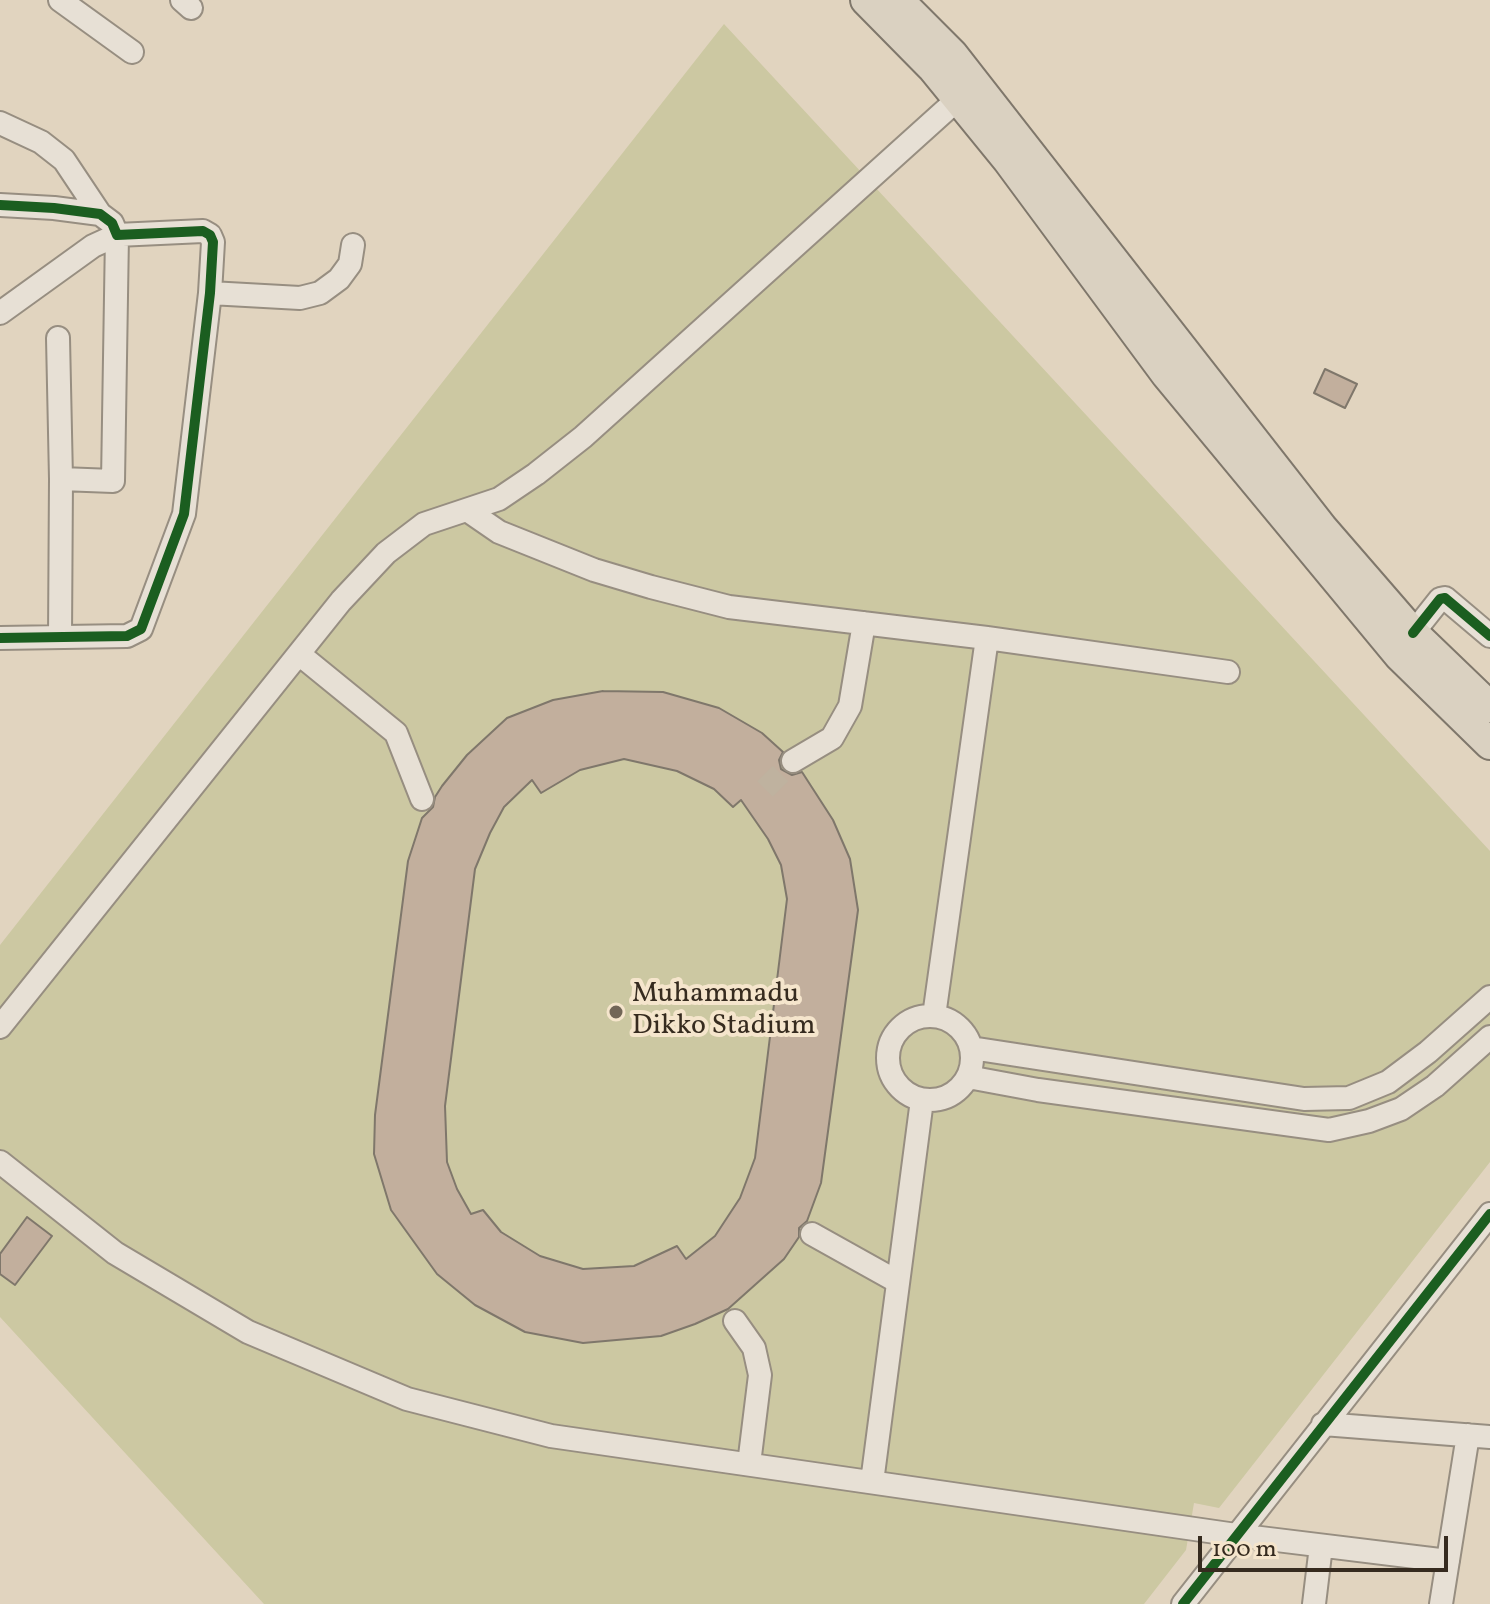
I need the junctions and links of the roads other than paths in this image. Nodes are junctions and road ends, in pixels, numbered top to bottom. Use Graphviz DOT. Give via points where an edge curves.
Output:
graph roads {
  1 [pos="60,0"];
  2 [pos="866,0"];
  3 [pos="898,0"];
  4 [pos="132,52"];
  5 [pos="958,99"];
  6 [pos="0,123"];
  7 [pos="0,205"];
  8 [pos="100,214"];
  9 [pos="117,235"];
  10 [pos="353,245"];
  11 [pos="210,293"];
  12 [pos="0,313"];
  13 [pos="58,338"];
  14 [pos="61,479"];
  15 [pos="467,510"];
  16 [pos="864,623"];
  17 [pos="1413,633"];
  18 [pos="1490,636"];
  19 [pos="60,637"];
  20 [pos="0,638"];
  21 [pos="987,638"];
  22 [pos="299,654"];
  23 [pos="1228,672"];
  24 [pos="1490,707"];
  25 [pos="1490,744"];
  26 [pos="793,761"];
  27 [pos="422,799"];
  28 [pos="1490,997"];
  29 [pos="934,1016"];
  30 [pos="0,1027"];
  31 [pos="1490,1037"];
  32 [pos="971,1048"];
  33 [pos="968,1077"];
  34 [pos="922,1100"];
  35 [pos="0,1162"];
  36 [pos="1490,1214"];
  37 [pos="812,1234"];
  38 [pos="898,1282"];
  39 [pos="735,1321"];
  40 [pos="1323,1424"];
  41 [pos="1479,1436"];
  42 [pos="749,1464"];
  43 [pos="872,1482"];
  44 [pos="1236,1535"];
  45 [pos="1321,1546"];
  46 [pos="1448,1561"];
  47 [pos="1183,1604"];
  48 [pos="1314,1604"];
  49 [pos="1441,1604"];
  1 -- 4 [label="street"];
  2 -- 5 [label="main road"];
  3 -- 17 [label="main road" via="952,54 1322,528"];
  5 -- 15 [label="street" via="583,437 499,499"];
  5 -- 25 [label="main road" via="1167,375 1399,655"];
  6 -- 8 [label="street" via="41,142 64,160"];
  7 -- 8 [label="street"];
  8 -- 9 [label="street"];
  9 -- 11 [label="street" via="210,235"];
  9 -- 12 [label="street" via="93,246"];
  9 -- 14 [label="street" via="113,481"];
  10 -- 11 [label="street" via="350,264 320,293 300,298"];
  11 -- 19 [label="street" via="184,514 141,629 127,636"];
  13 -- 14 [label="street"];
  14 -- 19 [label="street"];
  15 -- 16 [label="street" via="499,532 651,587 729,607"];
  15 -- 22 [label="street" via="424,524 386,553"];
  16 -- 21 [label="street"];
  16 -- 26 [label="street" via="850,706 832,738"];
  17 -- 18 [label="street" via="1445,598"];
  17 -- 24 [label="main road"];
  19 -- 20 [label="street"];
  21 -- 23 [label="street"];
  21 -- 29 [label="street"];
  22 -- 27 [label="street" via="396,733"];
  22 -- 30 [label="street"];
  28 -- 32 [label="street" via="1388,1082 1349,1098 1304,1099"];
  29 -- 32 [label="street" via="961,1029"];
  29 -- 34 [label="street" via="904,1024 888,1050 895,1082"];
  31 -- 33 [label="street" via="1401,1109 1329,1130"];
  32 -- 33 [label="street"];
  33 -- 34 [label="street" via="954,1093"];
  34 -- 38 [label="street"];
  35 -- 42 [label="street" via="115,1253 248,1332 407,1399 551,1436"];
  36 -- 40 [label="street"];
  37 -- 38 [label="street"];
  38 -- 43 [label="street"];
  39 -- 42 [label="street" via="754,1348 760,1375"];
  40 -- 41 [label="street"];
  40 -- 44 [label="street"];
  41 -- 46 [label="street"];
  42 -- 43 [label="street"];
  43 -- 44 [label="street"];
  44 -- 45 [label="street"];
  44 -- 47 [label="street"];
  45 -- 46 [label="street"];
  45 -- 48 [label="street"];
  46 -- 49 [label="street"];
}
